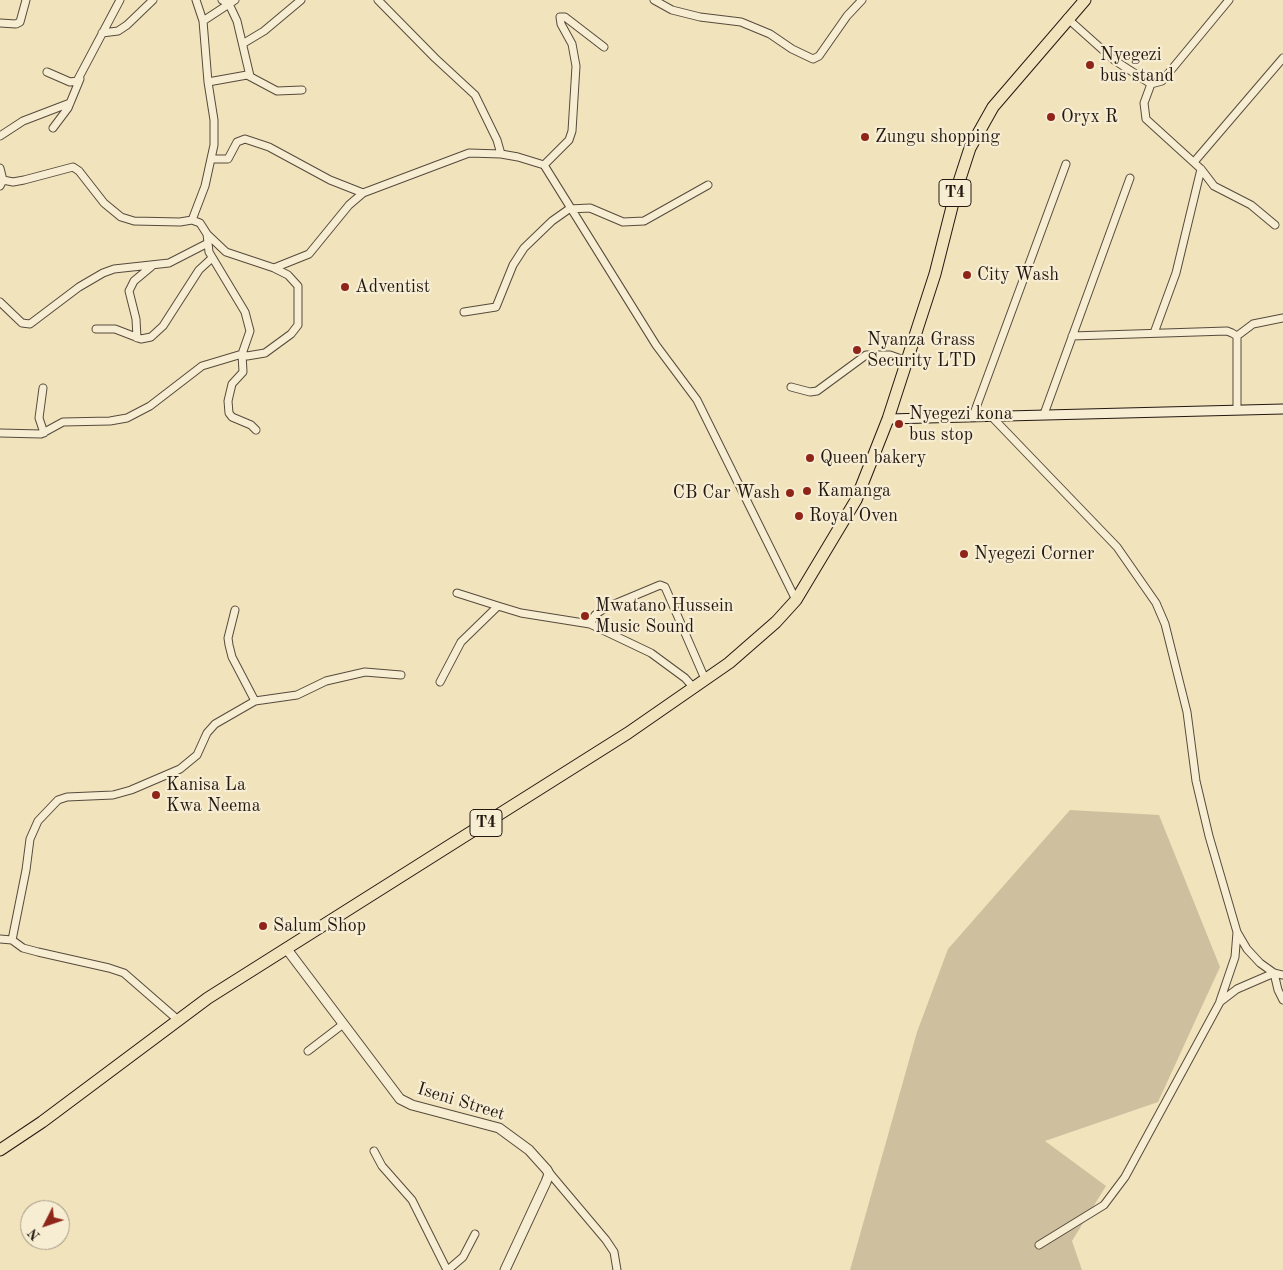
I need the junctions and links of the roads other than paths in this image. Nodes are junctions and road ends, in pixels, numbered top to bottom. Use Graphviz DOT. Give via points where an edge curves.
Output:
graph roads {
  1 [pos="26,0"];
  2 [pos="120,0"];
  3 [pos="153,0"];
  4 [pos="196,0"];
  5 [pos="301,0"];
  6 [pos="378,0"];
  7 [pos="654,0"];
  8 [pos="862,0"];
  9 [pos="1085,0"];
  10 [pos="1229,0"];
  11 [pos="229,1"];
  12 [pos="1067,18"];
  13 [pos="203,21"];
  14 [pos="0,23"];
  15 [pos="102,32"];
  16 [pos="244,44"];
  17 [pos="604,47"];
  18 [pos="1283,58"];
  19 [pos="47,72"];
  20 [pos="80,76"];
  21 [pos="250,76"];
  22 [pos="208,82"];
  23 [pos="1151,84"];
  24 [pos="302,90"];
  25 [pos="70,103"];
  26 [pos="53,128"];
  27 [pos="0,136"];
  28 [pos="501,154"];
  29 [pos="211,159"];
  30 [pos="1194,162"];
  31 [pos="1066,164"];
  32 [pos="544,165"];
  33 [pos="0,168"];
  34 [pos="1201,169"];
  35 [pos="1130,178"];
  36 [pos="1,183"];
  37 [pos="708,185"];
  38 [pos="363,193"];
  39 [pos="569,209"];
  40 [pos="192,220"];
  41 [pos="1275,225"];
  42 [pos="207,234"];
  43 [pos="206,244"];
  44 [pos="212,258"];
  45 [pos="153,265"];
  46 [pos="274,268"];
  47 [pos="0,302"];
  48 [pos="464,312"];
  49 [pos="1283,318"];
  50 [pos="96,329"];
  51 [pos="1154,333"];
  52 [pos="1072,336"];
  53 [pos="1237,336"];
  54 [pos="137,338"];
  55 [pos="242,354"];
  56 [pos="907,361"];
  57 [pos="791,387"];
  58 [pos="43,388"];
  59 [pos="1283,409"];
  60 [pos="1238,410"];
  61 [pos="1044,414"];
  62 [pos="973,416"];
  63 [pos="991,416"];
  64 [pos="888,419"];
  65 [pos="256,430"];
  66 [pos="0,433"];
  67 [pos="44,433"];
  68 [pos="457,593"];
  69 [pos="796,600"];
  70 [pos="498,606"];
  71 [pos="235,610"];
  72 [pos="590,624"];
  73 [pos="401,675"];
  74 [pos="705,679"];
  75 [pos="440,682"];
  76 [pos="693,687"];
  77 [pos="255,701"];
  78 [pos="1237,932"];
  79 [pos="0,939"];
  80 [pos="12,940"];
  81 [pos="286,948"];
  82 [pos="1274,973"];
  83 [pos="1283,975"];
  84 [pos="1283,1000"];
  85 [pos="1220,1002"];
  86 [pos="178,1020"];
  87 [pos="342,1025"];
  88 [pos="308,1051"];
  89 [pos="0,1150"];
  90 [pos="374,1150"];
  91 [pos="547,1170"];
  92 [pos="475,1234"];
  93 [pos="1039,1245"];
  94 [pos="447,1270"];
  95 [pos="505,1270"];
  96 [pos="617,1270"];
  1 -- 14 [label="street" via="20,22"];
  2 -- 15 [label="street"];
  3 -- 15 [label="street" via="128,25 118,31"];
  4 -- 13 [label="street"];
  5 -- 16 [label="street"];
  6 -- 28 [label="street" via="475,95"];
  7 -- 8 [label="street" via="672,10 741,22 813,58 819,56"];
  9 -- 12 [label="highway, T4"];
  10 -- 23 [label="street" via="1162,81"];
  11 -- 13 [label="street"];
  11 -- 16 [label="street"];
  12 -- 23 [label="street" via="1114,60"];
  12 -- 56 [label="highway, T4" via="993,107 970,148"];
  13 -- 22 [label="street"];
  15 -- 20 [label="street"];
  16 -- 21 [label="street"];
  17 -- 32 [label="street" via="565,17 560,17 572,44 576,66 572,132 569,140"];
  18 -- 30 [label="street"];
  19 -- 20 [label="street" via="73,83"];
  20 -- 25 [label="street"];
  21 -- 22 [label="street" via="232,76"];
  21 -- 24 [label="street" via="277,91"];
  22 -- 29 [label="street" via="214,120"];
  23 -- 30 [label="street" via="1144,103 1146,119"];
  25 -- 26 [label="street"];
  25 -- 27 [label="street" via="23,121"];
  28 -- 32 [label="street"];
  28 -- 38 [label="street" via="469,153"];
  29 -- 38 [label="street" via="228,159 237,142 245,138"];
  29 -- 40 [label="street"];
  30 -- 34 [label="street"];
  31 -- 62 [label="street"];
  32 -- 39 [label="street"];
  33 -- 36 [label="street"];
  34 -- 41 [label="street" via="1214,186 1251,206"];
  34 -- 51 [label="street" via="1176,273"];
  35 -- 52 [label="street"];
  36 -- 40 [label="street" via="73,166 104,203 122,217 134,221"];
  37 -- 39 [label="street" via="662,213 638,222 623,222 590,208"];
  38 -- 46 [label="street" via="349,205 309,254"];
  39 -- 48 [label="street" via="524,248 513,265 496,307"];
  39 -- 69 [label="street" via="656,345 698,400"];
  40 -- 42 [label="street" via="201,224"];
  42 -- 43 [label="street"];
  42 -- 46 [label="street" via="226,252"];
  43 -- 44 [label="street"];
  43 -- 45 [label="street" via="169,263"];
  44 -- 54 [label="street" via="199,270 158,331 149,338"];
  44 -- 55 [label="street" via="249,323 250,336"];
  45 -- 47 [label="street" via="114,269 103,274 79,287 30,324 22,323"];
  45 -- 54 [label="street" via="134,280 130,291"];
  46 -- 55 [label="street" via="288,275 298,286 298,325 265,353"];
  49 -- 53 [label="street" via="1253,324"];
  50 -- 54 [label="street" via="111,328"];
  51 -- 52 [label="street"];
  51 -- 53 [label="street" via="1227,331"];
  52 -- 61 [label="street"];
  53 -- 60 [label="street"];
  55 -- 65 [label="street" via="243,372 232,384 229,413"];
  55 -- 67 [label="street" via="202,366 150,406 127,418 63,422"];
  56 -- 57 [label="street" via="877,353 866,355 817,391"];
  56 -- 64 [label="highway, T4"];
  58 -- 67 [label="street" via="39,418"];
  59 -- 60 [label="street"];
  60 -- 61 [label="street"];
  61 -- 63 [label="street"];
  62 -- 63 [label="street"];
  62 -- 64 [label="street"];
  63 -- 78 [label="street" via="1116,547 1156,603 1165,624 1186,712 1196,781 1209,836"];
  64 -- 69 [label="highway, T4" via="856,500"];
  66 -- 67 [label="street"];
  68 -- 70 [label="street"];
  69 -- 74 [label="highway, T4" via="729,663"];
  70 -- 72 [label="street"];
  70 -- 75 [label="street" via="461,642"];
  71 -- 77 [label="street" via="229,645"];
  72 -- 74 [label="street" via="605,608 660,585 665,586"];
  72 -- 76 [label="street" via="651,653"];
  73 -- 77 [label="street" via="365,672 326,680 282,699"];
  74 -- 76 [label="highway, T4"];
  76 -- 81 [label="highway, T4" via="612,744"];
  77 -- 80 [label="street" via="214,724 197,756 180,769 131,790 67,797 51,806 38,821 30,839"];
  78 -- 82 [label="street" via="1247,949"];
  78 -- 85 [label="street" via="1235,957"];
  79 -- 80 [label="street"];
  80 -- 86 [label="street" via="23,948 124,973"];
  81 -- 86 [label="highway, T4"];
  81 -- 87 [label="street, Iseni Street"];
  82 -- 83 [label="street"];
  82 -- 84 [label="street"];
  82 -- 85 [label="street" via="1237,988"];
  85 -- 93 [label="street" via="1125,1177 1104,1205"];
  86 -- 89 [label="highway, T4"];
  87 -- 88 [label="street"];
  87 -- 91 [label="street, Iseni Street" via="400,1099 499,1128 529,1150"];
  90 -- 94 [label="street" via="382,1166 412,1200"];
  91 -- 95 [label="street" via="546,1182"];
  91 -- 96 [label="street" via="606,1240 614,1252"];
  92 -- 94 [label="street" via="464,1257"];
}
